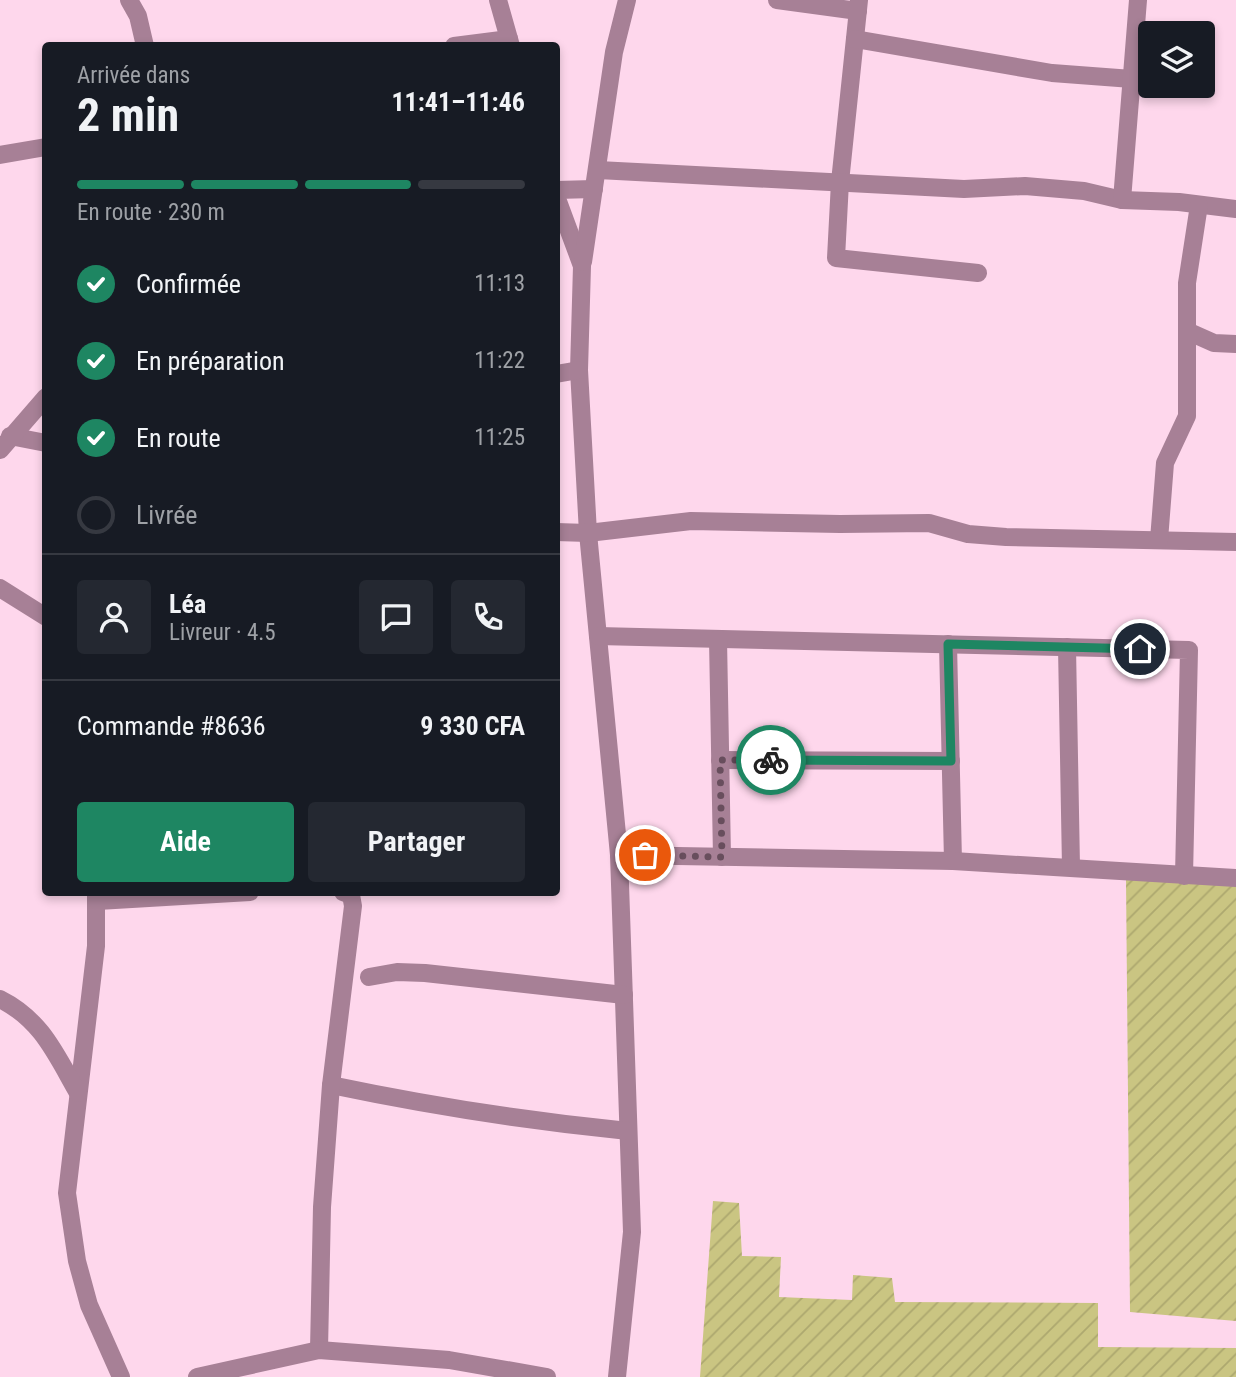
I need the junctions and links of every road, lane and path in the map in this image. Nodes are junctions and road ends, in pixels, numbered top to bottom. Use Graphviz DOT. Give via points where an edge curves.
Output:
graph roads {
  1 [pos="129,0"];
  2 [pos="498,0"];
  3 [pos="627,0"];
  4 [pos="777,0"];
  5 [pos="1138,0"];
  6 [pos="859,6"];
  7 [pos="855,39"];
  8 [pos="144,42"];
  9 [pos="510,42"];
  10 [pos="1132,79"];
  11 [pos="42,148"];
  12 [pos="0,155"];
  13 [pos="598,170"];
  14 [pos="840,182"];
  15 [pos="560,190"];
  16 [pos="594,190"];
  17 [pos="1122,200"];
  18 [pos="1199,205"];
  19 [pos="560,207"];
  20 [pos="1236,209"];
  21 [pos="582,266"];
  22 [pos="978,273"];
  23 [pos="1187,331"];
  24 [pos="1236,344"];
  25 [pos="579,370"];
  26 [pos="560,373"];
  27 [pos="42,401"];
  28 [pos="5,443"];
  29 [pos="42,443"];
  30 [pos="560,532"];
  31 [pos="588,533"];
  32 [pos="1159,540"];
  33 [pos="1236,541"];
  34 [pos="0,587"];
  35 [pos="42,614"];
  36 [pos="598,636"];
  37 [pos="718,639"];
  38 [pos="948,644"];
  39 [pos="1068,647"];
  40 [pos="720,760"];
  41 [pos="951,761"];
  42 [pos="619,855"];
  43 [pos="722,857"];
  44 [pos="953,861"];
  45 [pos="1071,867"];
  46 [pos="1184,876"];
  47 [pos="1236,878"];
  48 [pos="128,896"];
  49 [pos="350,896"];
  50 [pos="97,897"];
  51 [pos="369,977"];
  52 [pos="624,995"];
  53 [pos="0,999"];
  54 [pos="331,1085"];
  55 [pos="78,1093"];
  56 [pos="628,1130"];
  57 [pos="319,1350"];
  58 [pos="447,1369"];
  59 [pos="121,1377"];
  60 [pos="197,1377"];
  61 [pos="547,1377"];
  62 [pos="617,1377"];
  1 -- 8 [label="street"];
  2 -- 9 [label="street"];
  3 -- 13 [label="street" via="614,52"];
  4 -- 6 [label="street"];
  5 -- 10 [label="street"];
  6 -- 7 [label="street"];
  7 -- 10 [label="street" via="1052,73"];
  7 -- 14 [label="street"];
  10 -- 17 [label="street"];
  11 -- 12 [label="street"];
  13 -- 14 [label="street"];
  13 -- 16 [label="street"];
  14 -- 17 [label="street" via="964,189 1026,186"];
  14 -- 22 [label="street" via="836,258"];
  15 -- 16 [label="street"];
  16 -- 21 [label="street"];
  17 -- 18 [label="street"];
  18 -- 20 [label="street"];
  18 -- 23 [label="street" via="1187,283"];
  19 -- 21 [label="street"];
  21 -- 25 [label="street"];
  23 -- 24 [label="street" via="1214,343"];
  23 -- 32 [label="street" via="1187,416 1165,463"];
  25 -- 26 [label="street"];
  25 -- 31 [label="street"];
  27 -- 28 [label="street"];
  28 -- 29 [label="street"];
  30 -- 31 [label="street"];
  31 -- 32 [label="street" via="691,521 929,523 968,534"];
  31 -- 36 [label="street"];
  32 -- 33 [label="street"];
  34 -- 35 [label="street"];
  36 -- 37 [label="street"];
  36 -- 42 [label="street"];
  37 -- 38 [label="street"];
  37 -- 40 [label="street"];
  38 -- 39 [label="street"];
  38 -- 41 [label="street"];
  39 -- 45 [label="street"];
  39 -- 46 [label="street" via="1189,650"];
  40 -- 41 [label="street"];
  40 -- 43 [label="street"];
  41 -- 44 [label="street"];
  42 -- 43 [label="street"];
  42 -- 52 [label="street"];
  43 -- 44 [label="street"];
  44 -- 45 [label="street"];
  45 -- 46 [label="street"];
  46 -- 47 [label="street"];
  48 -- 50 [label="street"];
  49 -- 54 [label="street" via="351,930"];
  50 -- 55 [label="street" via="96,946"];
  51 -- 52 [label="street" via="425,973"];
  52 -- 56 [label="street"];
  53 -- 55 [label="street" via="43,1032"];
  54 -- 56 [label="street" via="530,1121"];
  54 -- 57 [label="street"];
  55 -- 59 [label="street" via="67,1193 69,1214 89,1305"];
  56 -- 62 [label="street" via="632,1231"];
  57 -- 58 [label="street"];
  57 -- 60 [label="street"];
  58 -- 61 [label="street"];
}
